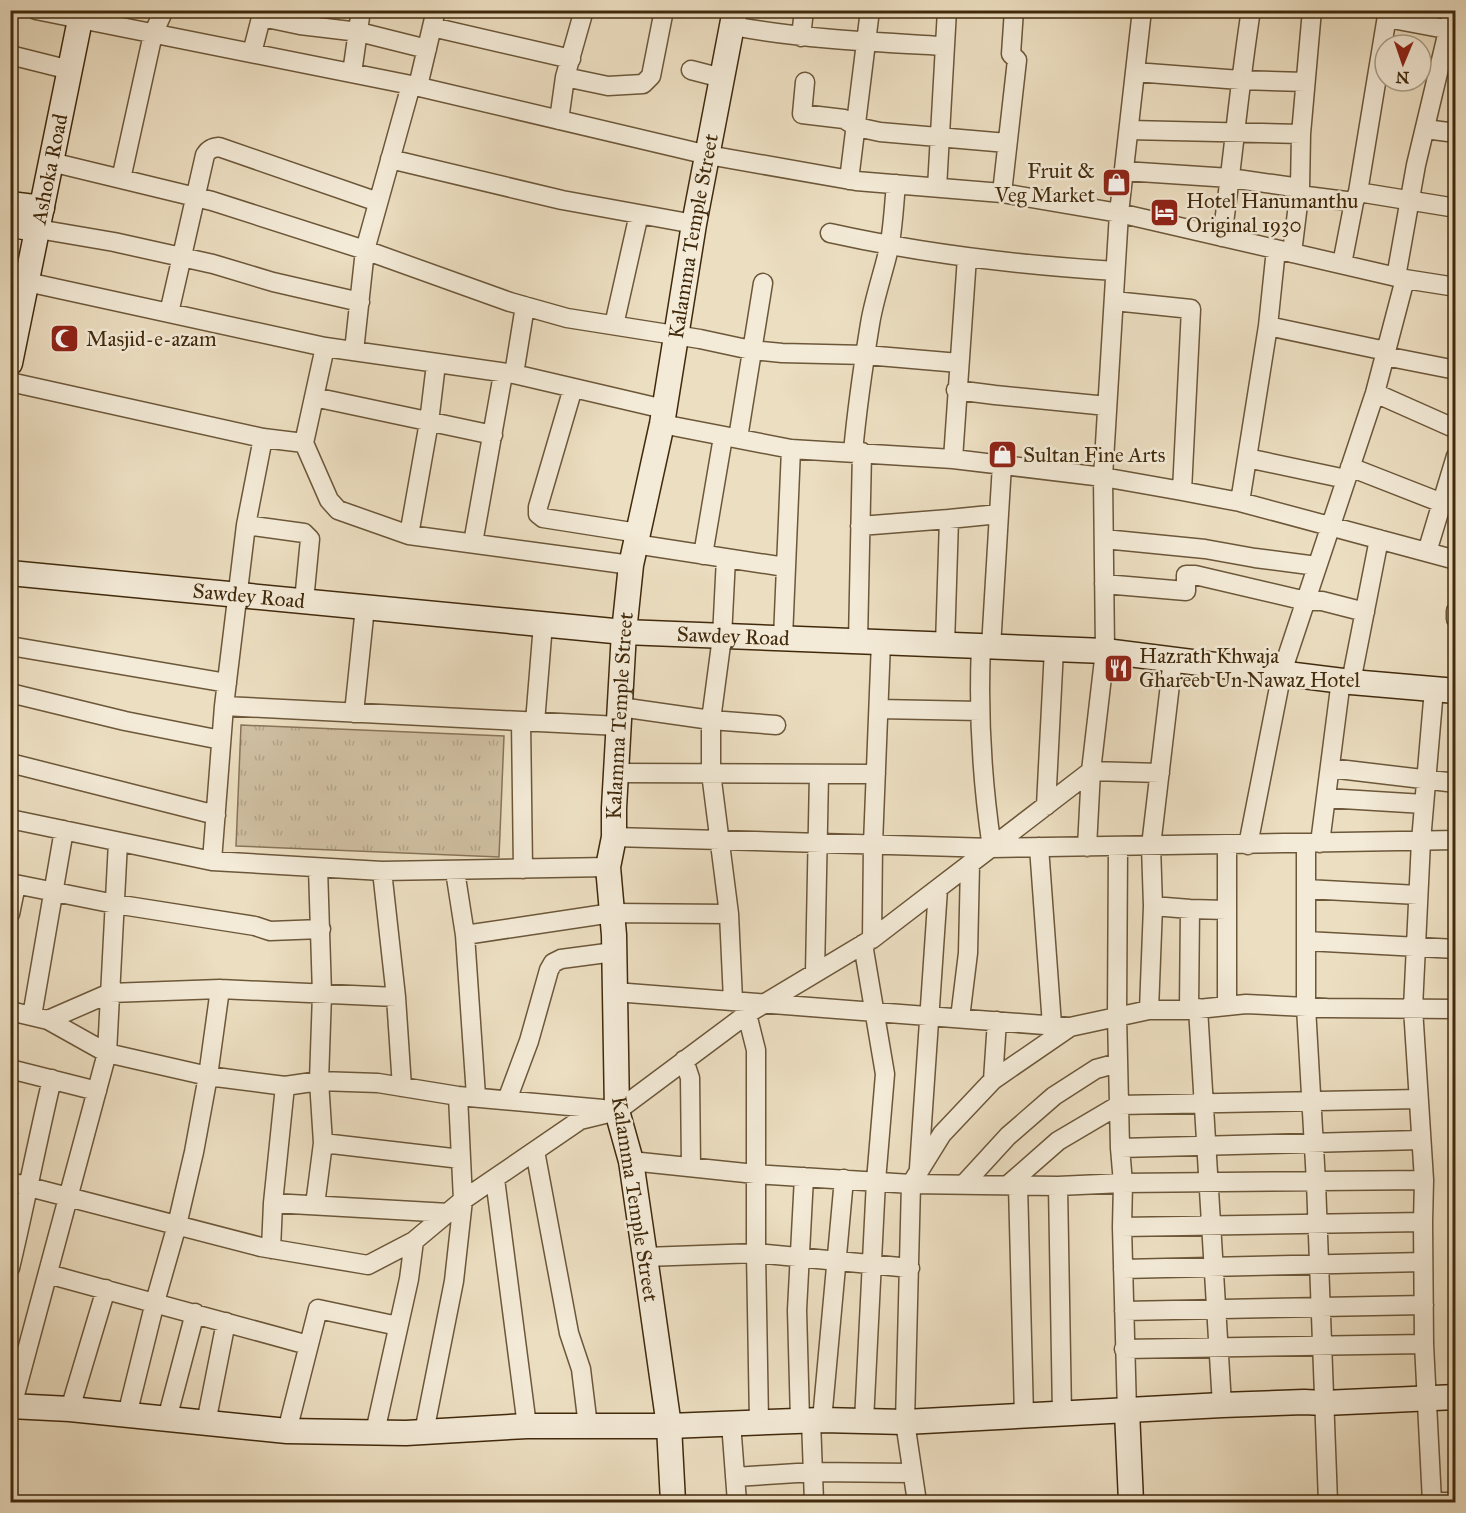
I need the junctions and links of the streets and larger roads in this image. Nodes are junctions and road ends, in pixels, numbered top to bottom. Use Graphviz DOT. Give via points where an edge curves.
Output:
graph roads {
  1 [pos="36,10"];
  2 [pos="164,10"];
  3 [pos="361,10"];
  4 [pos="584,10"];
  5 [pos="664,10"];
  6 [pos="804,10"];
  7 [pos="870,10"];
  8 [pos="946,10"];
  9 [pos="1014,10"];
  10 [pos="1142,10"];
  11 [pos="1251,10"];
  12 [pos="1312,10"];
  13 [pos="1453,10"];
  14 [pos="262,14"];
  15 [pos="1387,14"];
  16 [pos="81,15"];
  17 [pos="734,18"];
  18 [pos="434,19"];
  19 [pos="1451,30"];
  20 [pos="359,32"];
  21 [pos="153,34"];
  22 [pos="801,37"];
  23 [pos="866,41"];
  24 [pos="943,46"];
  25 [pos="427,49"];
  26 [pos="252,53"];
  27 [pos="10,56"];
  28 [pos="571,59"];
  29 [pos="70,70"];
  30 [pos="691,70"];
  31 [pos="1135,72"];
  32 [pos="352,73"];
  33 [pos="565,77"];
  34 [pos="722,78"];
  35 [pos="1240,80"];
  36 [pos="805,82"];
  37 [pos="1305,82"];
  38 [pos="414,85"];
  39 [pos="559,120"];
  40 [pos="857,127"];
  41 [pos="1425,129"];
  42 [pos="1129,130"];
  43 [pos="1235,132"];
  44 [pos="1455,133"];
  45 [pos="1301,134"];
  46 [pos="938,138"];
  47 [pos="1007,143"];
  48 [pos="708,154"];
  49 [pos="390,159"];
  50 [pos="51,162"];
  51 [pos="1124,171"];
  52 [pos="1230,178"];
  53 [pos="121,179"];
  54 [pos="849,180"];
  55 [pos="896,184"];
  56 [pos="937,188"];
  57 [pos="1300,191"];
  58 [pos="1002,193"];
  59 [pos="194,197"];
  60 [pos="1356,197"];
  61 [pos="1409,200"];
  62 [pos="378,202"];
  63 [pos="10,204"];
  64 [pos="1455,208"];
  65 [pos="1119,213"];
  66 [pos="639,214"];
  67 [pos="40,218"];
  68 [pos="694,224"];
  69 [pos="10,225"];
  70 [pos="830,234"];
  71 [pos="1222,237"];
  72 [pos="889,247"];
  73 [pos="365,250"];
  74 [pos="1284,251"];
  75 [pos="181,256"];
  76 [pos="967,256"];
  77 [pos="1342,264"];
  78 [pos="1115,271"];
  79 [pos="1400,278"];
  80 [pos="27,282"];
  81 [pos="763,284"];
  82 [pos="1455,287"];
  83 [pos="1114,301"];
  84 [pos="360,302"];
  85 [pos="525,306"];
  86 [pos="169,313"];
  87 [pos="614,325"];
  88 [pos="1268,326"];
  89 [pos="676,336"];
  90 [pos="325,347"];
  91 [pos="751,350"];
  92 [pos="354,351"];
  93 [pos="1385,353"];
  94 [pos="866,355"];
  95 [pos="10,363"];
  96 [pos="959,363"];
  97 [pos="436,364"];
  98 [pos="1455,370"];
  99 [pos="508,374"];
  100 [pos="10,382"];
  101 [pos="573,388"];
  102 [pos="956,390"];
  103 [pos="1375,393"];
  104 [pos="314,398"];
  105 [pos="1107,406"];
  106 [pos="663,416"];
  107 [pos="429,422"];
  108 [pos="1455,429"];
  109 [pos="493,435"];
  110 [pos="262,438"];
  111 [pos="730,438"];
  112 [pos="304,443"];
  113 [pos="791,449"];
  114 [pos="857,452"];
  115 [pos="1455,456"];
  116 [pos="1247,458"];
  117 [pos="953,459"];
  118 [pos="1002,465"];
  119 [pos="1348,473"];
  120 [pos="1102,477"];
  121 [pos="1182,491"];
  122 [pos="1240,502"];
  123 [pos="1442,503"];
  124 [pos="999,514"];
  125 [pos="949,519"];
  126 [pos="246,525"];
  127 [pos="860,526"];
  128 [pos="1330,526"];
  129 [pos="409,535"];
  130 [pos="1104,539"];
  131 [pos="1379,539"];
  132 [pos="473,543"];
  133 [pos="635,547"];
  134 [pos="1427,552"];
  135 [pos="702,555"];
  136 [pos="726,558"];
  137 [pos="1455,560"];
  138 [pos="1317,566"];
  139 [pos="785,567"];
  140 [pos="10,573"];
  141 [pos="1104,584"];
  142 [pos="238,595"];
  143 [pos="304,601"];
  144 [pos="1305,601"];
  145 [pos="365,607"];
  146 [pos="1455,611"];
  147 [pos="1365,612"];
  148 [pos="1455,619"];
  149 [pos="543,624"];
  150 [pos="624,632"];
  151 [pos="722,637"];
  152 [pos="783,638"];
  153 [pos="870,642"];
  154 [pos="945,645"];
  155 [pos="10,646"];
  156 [pos="986,646"];
  157 [pos="1054,649"];
  158 [pos="1106,651"];
  159 [pos="1173,659"];
  160 [pos="1282,672"];
  161 [pos="1346,681"];
  162 [pos="227,683"];
  163 [pos="1445,690"];
  164 [pos="10,693"];
  165 [pos="224,706"];
  166 [pos="879,709"];
  167 [pos="980,711"];
  168 [pos="354,713"];
  169 [pos="619,717"];
  170 [pos="711,720"];
  171 [pos="528,722"];
  172 [pos="776,725"];
  173 [pos="221,740"];
  174 [pos="10,763"];
  175 [pos="1330,768"];
  176 [pos="1091,771"];
  177 [pos="1160,772"];
  178 [pos="616,773"];
  179 [pos="711,773"];
  180 [pos="819,774"];
  181 [pos="876,774"];
  182 [pos="1426,781"];
  183 [pos="1455,783"];
  184 [pos="1326,798"];
  185 [pos="1424,804"];
  186 [pos="1046,806"];
  187 [pos="216,815"];
  188 [pos="10,819"];
  189 [pos="64,830"];
  190 [pos="614,837"];
  191 [pos="718,840"];
  192 [pos="1455,840"];
  193 [pos="1421,841"];
  194 [pos="118,842"];
  195 [pos="818,842"];
  196 [pos="873,844"];
  197 [pos="1313,844"];
  198 [pos="1227,845"];
  199 [pos="1248,845"];
  200 [pos="1118,846"];
  201 [pos="1151,846"];
  202 [pos="1039,847"];
  203 [pos="1087,847"];
  204 [pos="992,848"];
  205 [pos="212,861"];
  206 [pos="970,865"];
  207 [pos="608,867"];
  208 [pos="318,868"];
  209 [pos="523,869"];
  210 [pos="382,871"];
  211 [pos="455,871"];
  212 [pos="13,884"];
  213 [pos="938,889"];
  214 [pos="1306,889"];
  215 [pos="54,892"];
  216 [pos="1418,895"];
  217 [pos="115,904"];
  218 [pos="1153,906"];
  219 [pos="1190,909"];
  220 [pos="1227,910"];
  221 [pos="612,913"];
  222 [pos="10,914"];
  223 [pos="729,914"];
  224 [pos="321,929"];
  225 [pos="465,935"];
  226 [pos="1306,941"];
  227 [pos="868,942"];
  228 [pos="1416,947"];
  229 [pos="1455,949"];
  230 [pos="614,952"];
  231 [pos="815,973"];
  232 [pos="220,989"];
  233 [pos="615,992"];
  234 [pos="110,993"];
  235 [pos="322,994"];
  236 [pos="396,997"];
  237 [pos="733,1000"];
  238 [pos="765,1002"];
  239 [pos="1227,1005"];
  240 [pos="1306,1007"];
  241 [pos="1413,1008"];
  242 [pos="1194,1009"];
  243 [pos="1455,1009"];
  244 [pos="1149,1010"];
  245 [pos="10,1011"];
  246 [pos="874,1011"];
  247 [pos="747,1014"];
  248 [pos="928,1015"];
  249 [pos="1117,1016"];
  250 [pos="40,1018"];
  251 [pos="960,1018"];
  252 [pos="997,1021"];
  253 [pos="1061,1026"];
  254 [pos="107,1053"];
  255 [pos="684,1060"];
  256 [pos="1118,1063"];
  257 [pos="10,1069"];
  258 [pos="208,1076"];
  259 [pos="52,1079"];
  260 [pos="993,1080"];
  261 [pos="319,1081"];
  262 [pos="285,1086"];
  263 [pos="402,1087"];
  264 [pos="97,1091"];
  265 [pos="467,1096"];
  266 [pos="1418,1099"];
  267 [pos="507,1100"];
  268 [pos="1312,1101"];
  269 [pos="1204,1103"];
  270 [pos="1119,1105"];
  271 [pos="617,1111"];
  272 [pos="1420,1140"];
  273 [pos="323,1143"];
  274 [pos="1314,1143"];
  275 [pos="1207,1146"];
  276 [pos="1120,1148"];
  277 [pos="535,1151"];
  278 [pos="461,1159"];
  279 [pos="631,1161"];
  280 [pos="691,1167"];
  281 [pos="755,1174"];
  282 [pos="804,1177"];
  283 [pos="495,1179"];
  284 [pos="844,1179"];
  285 [pos="915,1179"];
  286 [pos="1424,1180"];
  287 [pos="876,1181"];
  288 [pos="10,1182"];
  289 [pos="1316,1182"];
  290 [pos="1209,1183"];
  291 [pos="964,1184"];
  292 [pos="1014,1184"];
  293 [pos="1123,1184"];
  294 [pos="29,1186"];
  295 [pos="1058,1186"];
  296 [pos="69,1196"];
  297 [pos="464,1200"];
  298 [pos="273,1203"];
  299 [pos="315,1205"];
  300 [pos="449,1212"];
  301 [pos="1423,1222"];
  302 [pos="1318,1224"];
  303 [pos="177,1225"];
  304 [pos="1212,1226"];
  305 [pos="1122,1227"];
  306 [pos="414,1241"];
  307 [pos="272,1249"];
  308 [pos="756,1254"];
  309 [pos="645,1257"];
  310 [pos="800,1257"];
  311 [pos="835,1260"];
  312 [pos="1423,1262"];
  313 [pos="872,1263"];
  314 [pos="1319,1264"];
  315 [pos="1214,1267"];
  316 [pos="10,1268"];
  317 [pos="910,1268"];
  318 [pos="1123,1269"];
  319 [pos="48,1274"];
  320 [pos="106,1289"];
  321 [pos="155,1302"];
  322 [pos="1424,1305"];
  323 [pos="1321,1307"];
  324 [pos="1216,1309"];
  325 [pos="1124,1311"];
  326 [pos="195,1313"];
  327 [pos="226,1322"];
  328 [pos="398,1326"];
  329 [pos="1424,1344"];
  330 [pos="308,1345"];
  331 [pos="1322,1346"];
  332 [pos="1219,1348"];
  333 [pos="1125,1349"];
  334 [pos="1426,1397"];
  335 [pos="1455,1397"];
  336 [pos="1324,1403"];
  337 [pos="1222,1405"];
  338 [pos="11,1406"];
  339 [pos="70,1409"];
  340 [pos="1127,1411"];
  341 [pos="1062,1414"];
  342 [pos="127,1415"];
  343 [pos="1024,1416"];
  344 [pos="167,1419"];
  345 [pos="811,1420"];
  346 [pos="759,1421"];
  347 [pos="864,1421"];
  348 [pos="904,1422"];
  349 [pos="206,1423"];
  350 [pos="731,1423"];
  351 [pos="527,1426"];
  352 [pos="588,1426"];
  353 [pos="669,1426"];
  354 [pos="287,1431"];
  355 [pos="375,1432"];
  356 [pos="423,1432"];
  357 [pos="813,1472"];
  358 [pos="912,1473"];
  359 [pos="735,1477"];
  360 [pos="1455,1502"];
  361 [pos="673,1503"];
  362 [pos="737,1503"];
  363 [pos="814,1503"];
  364 [pos="917,1503"];
  365 [pos="1131,1503"];
  366 [pos="1328,1503"];
  367 [pos="1432,1503"];
  368 [pos="1440,1503"];
  1 -- 16 [label="street"];
  2 -- 21 [label="street"];
  3 -- 20 [label="street"];
  4 -- 28 [label="street"];
  5 -- 33 [label="street" via="651,76 643,84 608,86"];
  6 -- 22 [label="street"];
  7 -- 23 [label="street"];
  8 -- 24 [label="street"];
  9 -- 47 [label="street" via="1011,54 1017,60"];
  10 -- 31 [label="street"];
  11 -- 35 [label="street"];
  12 -- 37 [label="street"];
  13 -- 19 [label="street"];
  14 -- 20 [label="street" via="300,25"];
  14 -- 26 [label="street"];
  15 -- 19 [label="street"];
  15 -- 60 [label="street"];
  16 -- 21 [label="street"];
  16 -- 29 [label="street, Ashoka Road"];
  17 -- 22 [label="street"];
  17 -- 34 [label="street, Kalamma Temple Street"];
  18 -- 25 [label="street"];
  18 -- 28 [label="street"];
  19 -- 41 [label="street"];
  20 -- 25 [label="street"];
  20 -- 32 [label="street"];
  21 -- 26 [label="street"];
  21 -- 53 [label="street"];
  22 -- 23 [label="street"];
  23 -- 24 [label="street"];
  23 -- 40 [label="street"];
  24 -- 46 [label="street"];
  25 -- 38 [label="street"];
  26 -- 32 [label="street"];
  27 -- 29 [label="street"];
  28 -- 33 [label="street"];
  29 -- 50 [label="street, Ashoka Road"];
  30 -- 34 [label="street"];
  31 -- 35 [label="street"];
  31 -- 42 [label="street"];
  32 -- 38 [label="street"];
  33 -- 39 [label="street"];
  34 -- 48 [label="street, Kalamma Temple Street"];
  35 -- 37 [label="street"];
  35 -- 43 [label="street"];
  36 -- 40 [label="street" via="802,114 844,119"];
  37 -- 45 [label="street"];
  38 -- 39 [label="street"];
  38 -- 49 [label="street"];
  39 -- 48 [label="street"];
  40 -- 46 [label="street"];
  40 -- 54 [label="street"];
  41 -- 44 [label="street"];
  41 -- 61 [label="street"];
  42 -- 43 [label="street"];
  42 -- 51 [label="street"];
  43 -- 45 [label="street"];
  43 -- 52 [label="street"];
  45 -- 57 [label="street"];
  46 -- 47 [label="street"];
  46 -- 56 [label="street"];
  47 -- 58 [label="street"];
  48 -- 54 [label="street"];
  48 -- 68 [label="street, Kalamma Temple Street"];
  49 -- 62 [label="street"];
  49 -- 66 [label="street"];
  50 -- 53 [label="street"];
  50 -- 67 [label="street, Ashoka Road"];
  51 -- 52 [label="street"];
  51 -- 65 [label="street"];
  52 -- 57 [label="street"];
  52 -- 71 [label="street"];
  53 -- 59 [label="street"];
  54 -- 55 [label="street"];
  55 -- 56 [label="street"];
  55 -- 72 [label="street"];
  56 -- 58 [label="street"];
  57 -- 60 [label="street"];
  57 -- 74 [label="street"];
  58 -- 65 [label="street"];
  59 -- 62 [label="street" via="208,150 219,147"];
  59 -- 73 [label="street"];
  59 -- 75 [label="street"];
  60 -- 61 [label="street"];
  60 -- 77 [label="street"];
  61 -- 64 [label="street"];
  61 -- 79 [label="street"];
  62 -- 73 [label="street"];
  63 -- 67 [label="street"];
  65 -- 71 [label="street"];
  65 -- 78 [label="street"];
  66 -- 68 [label="street"];
  66 -- 87 [label="street"];
  67 -- 69 [label="street"];
  67 -- 75 [label="street"];
  67 -- 80 [label="street, Ashoka Road"];
  68 -- 89 [label="street, Kalamma Temple Street"];
  70 -- 72 [label="street"];
  71 -- 74 [label="street"];
  72 -- 76 [label="street"];
  72 -- 94 [label="street"];
  73 -- 84 [label="street"];
  73 -- 85 [label="street"];
  74 -- 77 [label="street"];
  74 -- 88 [label="street"];
  75 -- 84 [label="street"];
  75 -- 86 [label="street"];
  76 -- 78 [label="street" via="1018,265"];
  76 -- 96 [label="street"];
  77 -- 79 [label="street"];
  78 -- 83 [label="street"];
  79 -- 82 [label="street"];
  79 -- 93 [label="street"];
  80 -- 86 [label="street"];
  80 -- 95 [label="street, Ashoka Road"];
  81 -- 91 [label="street"];
  83 -- 105 [label="street"];
  83 -- 121 [label="street" via="1191,309"];
  84 -- 92 [label="street"];
  85 -- 87 [label="street"];
  85 -- 99 [label="street"];
  86 -- 90 [label="street"];
  87 -- 89 [label="street"];
  88 -- 93 [label="street"];
  88 -- 116 [label="street"];
  89 -- 91 [label="street"];
  89 -- 106 [label="street, Kalamma Temple Street"];
  90 -- 92 [label="street"];
  90 -- 104 [label="street"];
  91 -- 94 [label="street"];
  91 -- 111 [label="street"];
  92 -- 97 [label="street"];
  93 -- 98 [label="street"];
  93 -- 103 [label="street"];
  94 -- 96 [label="street"];
  94 -- 114 [label="street" via="857,405"];
  96 -- 102 [label="street"];
  97 -- 99 [label="street"];
  97 -- 107 [label="street"];
  99 -- 101 [label="street"];
  99 -- 109 [label="street"];
  100 -- 110 [label="street"];
  101 -- 106 [label="street"];
  101 -- 133 [label="street" via="538,514"];
  102 -- 105 [label="street"];
  102 -- 117 [label="street"];
  103 -- 108 [label="street"];
  103 -- 119 [label="street"];
  104 -- 107 [label="street"];
  104 -- 112 [label="street"];
  105 -- 120 [label="street"];
  106 -- 111 [label="street"];
  106 -- 133 [label="street, Kalamma Temple Street"];
  107 -- 109 [label="street"];
  107 -- 129 [label="street"];
  109 -- 132 [label="street"];
  110 -- 112 [label="street"];
  110 -- 126 [label="street"];
  111 -- 113 [label="street"];
  111 -- 135 [label="street"];
  112 -- 129 [label="street" via="329,500 338,510"];
  113 -- 114 [label="street"];
  113 -- 139 [label="street"];
  114 -- 117 [label="street"];
  114 -- 127 [label="street"];
  115 -- 123 [label="street"];
  116 -- 119 [label="street"];
  116 -- 122 [label="street"];
  117 -- 118 [label="street"];
  118 -- 120 [label="street"];
  118 -- 124 [label="street"];
  119 -- 123 [label="street"];
  119 -- 128 [label="street"];
  120 -- 121 [label="street"];
  120 -- 130 [label="street"];
  121 -- 122 [label="street"];
  122 -- 128 [label="street"];
  123 -- 134 [label="street"];
  124 -- 125 [label="street"];
  124 -- 156 [label="street"];
  125 -- 127 [label="street"];
  125 -- 154 [label="street"];
  126 -- 142 [label="street"];
  126 -- 143 [label="street" via="308,536"];
  127 -- 153 [label="street"];
  128 -- 131 [label="street"];
  128 -- 138 [label="street"];
  129 -- 132 [label="street"];
  130 -- 138 [label="street"];
  130 -- 141 [label="street"];
  131 -- 134 [label="street"];
  131 -- 147 [label="street"];
  132 -- 133 [label="street"];
  133 -- 135 [label="street"];
  133 -- 150 [label="street, Kalamma Temple Street"];
  134 -- 137 [label="street"];
  135 -- 136 [label="street"];
  136 -- 139 [label="street"];
  136 -- 151 [label="street"];
  138 -- 144 [label="street"];
  139 -- 152 [label="street"];
  140 -- 142 [label="street, Sawdey Road"];
  141 -- 144 [label="street" via="1186,591 1186,575 1194,575"];
  141 -- 158 [label="street"];
  142 -- 143 [label="street, Sawdey Road"];
  142 -- 162 [label="street"];
  143 -- 145 [label="street, Sawdey Road"];
  144 -- 147 [label="street" via="1322,601"];
  144 -- 160 [label="street"];
  145 -- 149 [label="street, Sawdey Road"];
  145 -- 168 [label="street"];
  146 -- 148 [label="street"];
  147 -- 161 [label="street"];
  149 -- 150 [label="street, Sawdey Road"];
  149 -- 171 [label="street"];
  150 -- 151 [label="street, Sawdey Road"];
  150 -- 169 [label="street, Kalamma Temple Street"];
  151 -- 152 [label="street, Sawdey Road"];
  151 -- 170 [label="street"];
  152 -- 153 [label="street, Sawdey Road"];
  153 -- 154 [label="street, Sawdey Road"];
  153 -- 166 [label="street"];
  154 -- 156 [label="street, Sawdey Road"];
  155 -- 162 [label="street"];
  156 -- 157 [label="street, Sawdey Road"];
  156 -- 167 [label="street"];
  157 -- 158 [label="street, Sawdey Road"];
  157 -- 186 [label="street"];
  158 -- 159 [label="street, Sawdey Road"];
  158 -- 176 [label="street"];
  159 -- 160 [label="street, Sawdey Road"];
  159 -- 177 [label="street"];
  160 -- 161 [label="street, Sawdey Road"];
  160 -- 199 [label="street"];
  161 -- 163 [label="street, Sawdey Road"];
  161 -- 175 [label="street"];
  162 -- 165 [label="street"];
  163 -- 182 [label="street"];
  164 -- 173 [label="street" via="125,722"];
  165 -- 168 [label="street"];
  165 -- 173 [label="street"];
  166 -- 167 [label="street"];
  166 -- 181 [label="street"];
  167 -- 204 [label="street"];
  168 -- 171 [label="street"];
  169 -- 170 [label="street"];
  169 -- 171 [label="street"];
  169 -- 178 [label="street, Kalamma Temple Street"];
  170 -- 172 [label="street"];
  170 -- 179 [label="street"];
  171 -- 209 [label="street"];
  173 -- 187 [label="street"];
  174 -- 187 [label="street"];
  175 -- 182 [label="street"];
  175 -- 184 [label="street"];
  176 -- 177 [label="street"];
  176 -- 186 [label="street"];
  176 -- 203 [label="street"];
  177 -- 201 [label="street"];
  178 -- 179 [label="street"];
  178 -- 190 [label="street, Kalamma Temple Street"];
  179 -- 180 [label="street"];
  179 -- 191 [label="street"];
  180 -- 181 [label="street"];
  180 -- 195 [label="street"];
  181 -- 196 [label="street"];
  182 -- 183 [label="street"];
  182 -- 185 [label="street"];
  184 -- 185 [label="street"];
  184 -- 197 [label="street"];
  185 -- 193 [label="street"];
  186 -- 204 [label="street"];
  187 -- 205 [label="street"];
  188 -- 189 [label="street"];
  189 -- 194 [label="street"];
  189 -- 215 [label="street"];
  190 -- 191 [label="street"];
  190 -- 207 [label="street, Kalamma Temple Street"];
  191 -- 195 [label="street"];
  191 -- 223 [label="street"];
  192 -- 193 [label="street"];
  193 -- 197 [label="street"];
  193 -- 216 [label="street"];
  194 -- 205 [label="street"];
  194 -- 217 [label="street"];
  195 -- 196 [label="street"];
  195 -- 231 [label="street"];
  196 -- 204 [label="street"];
  196 -- 227 [label="street"];
  197 -- 199 [label="street"];
  197 -- 214 [label="street"];
  198 -- 199 [label="street"];
  198 -- 201 [label="street"];
  198 -- 220 [label="street"];
  200 -- 201 [label="street"];
  200 -- 203 [label="street"];
  200 -- 249 [label="street"];
  201 -- 218 [label="street"];
  202 -- 203 [label="street"];
  202 -- 204 [label="street"];
  202 -- 253 [label="street"];
  204 -- 206 [label="street"];
  205 -- 208 [label="street"];
  206 -- 213 [label="street"];
  206 -- 251 [label="street" via="968,953"];
  207 -- 209 [label="street"];
  207 -- 221 [label="street, Kalamma Temple Street"];
  208 -- 210 [label="street"];
  208 -- 224 [label="street"];
  209 -- 211 [label="street"];
  210 -- 211 [label="street"];
  210 -- 236 [label="street"];
  211 -- 225 [label="street"];
  212 -- 215 [label="street"];
  212 -- 222 [label="street"];
  213 -- 227 [label="street"];
  213 -- 248 [label="street"];
  214 -- 216 [label="street"];
  214 -- 226 [label="street"];
  215 -- 217 [label="street"];
  215 -- 250 [label="street"];
  216 -- 228 [label="street"];
  217 -- 224 [label="street" via="270,931"];
  217 -- 234 [label="street"];
  218 -- 219 [label="street"];
  218 -- 244 [label="street"];
  219 -- 220 [label="street"];
  219 -- 242 [label="street"];
  220 -- 239 [label="street"];
  221 -- 223 [label="street"];
  221 -- 225 [label="street"];
  221 -- 230 [label="street, Kalamma Temple Street"];
  223 -- 237 [label="street"];
  224 -- 235 [label="street"];
  225 -- 265 [label="street"];
  226 -- 228 [label="street"];
  226 -- 240 [label="street"];
  227 -- 231 [label="street"];
  227 -- 246 [label="street"];
  228 -- 229 [label="street"];
  228 -- 241 [label="street"];
  230 -- 233 [label="street, Kalamma Temple Street"];
  230 -- 267 [label="street" via="554,963"];
  231 -- 238 [label="street"];
  232 -- 234 [label="street"];
  232 -- 235 [label="street"];
  232 -- 258 [label="street"];
  233 -- 237 [label="street"];
  233 -- 271 [label="street, Kalamma Temple Street"];
  234 -- 250 [label="street"];
  234 -- 254 [label="street"];
  235 -- 236 [label="street"];
  235 -- 261 [label="street"];
  236 -- 263 [label="street"];
  237 -- 238 [label="street"];
  238 -- 246 [label="street"];
  238 -- 247 [label="street"];
  239 -- 240 [label="street"];
  239 -- 242 [label="street"];
  240 -- 241 [label="street"];
  240 -- 268 [label="street"];
  241 -- 243 [label="street"];
  241 -- 266 [label="street"];
  242 -- 244 [label="street"];
  242 -- 269 [label="street"];
  244 -- 249 [label="street"];
  245 -- 250 [label="street"];
  246 -- 248 [label="street"];
  246 -- 287 [label="street" via="885,1074"];
  247 -- 255 [label="street"];
  247 -- 281 [label="street" via="756,1050"];
  248 -- 251 [label="street"];
  248 -- 285 [label="street"];
  249 -- 253 [label="street"];
  249 -- 256 [label="street"];
  250 -- 254 [label="street"];
  251 -- 252 [label="street"];
  252 -- 253 [label="street"];
  252 -- 260 [label="street"];
  253 -- 260 [label="street"];
  254 -- 258 [label="street"];
  254 -- 264 [label="street"];
  255 -- 271 [label="street"];
  255 -- 280 [label="street" via="690,1078"];
  256 -- 270 [label="street"];
  256 -- 291 [label="street" via="1096,1069 1054,1096 1008,1136"];
  257 -- 259 [label="street"];
  258 -- 262 [label="street"];
  258 -- 303 [label="street"];
  259 -- 264 [label="street"];
  259 -- 294 [label="street"];
  260 -- 285 [label="street" via="942,1134"];
  261 -- 262 [label="street"];
  261 -- 263 [label="street"];
  261 -- 273 [label="street"];
  262 -- 298 [label="street"];
  263 -- 265 [label="street"];
  264 -- 296 [label="street"];
  265 -- 267 [label="street"];
  265 -- 278 [label="street"];
  266 -- 268 [label="street"];
  266 -- 272 [label="street"];
  267 -- 271 [label="street"];
  268 -- 269 [label="street"];
  268 -- 274 [label="street"];
  269 -- 270 [label="street"];
  269 -- 275 [label="street"];
  270 -- 276 [label="street"];
  270 -- 292 [label="street" via="1058,1141"];
  271 -- 277 [label="street" via="580,1120"];
  271 -- 279 [label="street, Kalamma Temple Street"];
  272 -- 274 [label="street"];
  272 -- 286 [label="street"];
  273 -- 278 [label="street"];
  273 -- 299 [label="street"];
  274 -- 275 [label="street"];
  274 -- 289 [label="street"];
  275 -- 276 [label="street"];
  275 -- 290 [label="street"];
  276 -- 293 [label="street"];
  277 -- 283 [label="street"];
  277 -- 352 [label="street" via="569,1333 581,1369"];
  278 -- 297 [label="street"];
  279 -- 280 [label="street"];
  279 -- 309 [label="street, Kalamma Temple Street"];
  280 -- 281 [label="street"];
  281 -- 282 [label="street"];
  281 -- 308 [label="street"];
  282 -- 284 [label="street"];
  282 -- 310 [label="street"];
  283 -- 297 [label="street"];
  283 -- 351 [label="street"];
  284 -- 287 [label="street"];
  284 -- 311 [label="street"];
  285 -- 287 [label="street"];
  285 -- 291 [label="street"];
  285 -- 317 [label="street"];
  286 -- 289 [label="street"];
  286 -- 301 [label="street"];
  287 -- 313 [label="street"];
  288 -- 294 [label="street"];
  289 -- 290 [label="street"];
  289 -- 302 [label="street"];
  290 -- 293 [label="street"];
  290 -- 304 [label="street"];
  291 -- 292 [label="street"];
  292 -- 295 [label="street"];
  292 -- 343 [label="street"];
  293 -- 295 [label="street"];
  293 -- 305 [label="street"];
  294 -- 296 [label="street"];
  294 -- 316 [label="street"];
  295 -- 341 [label="street"];
  296 -- 303 [label="street"];
  296 -- 319 [label="street"];
  297 -- 300 [label="street"];
  297 -- 356 [label="street" via="454,1281"];
  298 -- 299 [label="street"];
  298 -- 307 [label="street"];
  299 -- 300 [label="street"];
  300 -- 306 [label="street"];
  301 -- 302 [label="street"];
  301 -- 312 [label="street"];
  302 -- 304 [label="street"];
  302 -- 314 [label="street"];
  303 -- 307 [label="street"];
  303 -- 321 [label="street"];
  304 -- 305 [label="street"];
  304 -- 315 [label="street"];
  305 -- 318 [label="street"];
  306 -- 307 [label="street" via="368,1265"];
  306 -- 328 [label="street"];
  308 -- 309 [label="street"];
  308 -- 310 [label="street"];
  308 -- 346 [label="street"];
  309 -- 353 [label="street, Kalamma Temple Street"];
  310 -- 311 [label="street"];
  310 -- 345 [label="street" via="797,1310"];
  311 -- 313 [label="street"];
  311 -- 345 [label="street"];
  312 -- 314 [label="street"];
  312 -- 322 [label="street"];
  313 -- 317 [label="street"];
  313 -- 347 [label="street"];
  314 -- 315 [label="street"];
  314 -- 323 [label="street"];
  315 -- 318 [label="street"];
  315 -- 324 [label="street"];
  317 -- 348 [label="street"];
  318 -- 325 [label="street"];
  319 -- 320 [label="street"];
  319 -- 338 [label="street"];
  320 -- 321 [label="street"];
  320 -- 339 [label="street"];
  321 -- 326 [label="street"];
  321 -- 342 [label="street"];
  322 -- 323 [label="street"];
  322 -- 329 [label="street"];
  323 -- 324 [label="street"];
  323 -- 331 [label="street"];
  324 -- 325 [label="street"];
  324 -- 332 [label="street"];
  325 -- 333 [label="street"];
  326 -- 327 [label="street"];
  326 -- 344 [label="street"];
  327 -- 330 [label="street"];
  327 -- 349 [label="street"];
  328 -- 330 [label="street" via="318,1310"];
  328 -- 355 [label="street"];
  329 -- 331 [label="street"];
  329 -- 334 [label="street"];
  330 -- 354 [label="street"];
  331 -- 332 [label="street"];
  331 -- 336 [label="street"];
  332 -- 333 [label="street"];
  332 -- 337 [label="street"];
  333 -- 340 [label="street"];
  334 -- 335 [label="street"];
  334 -- 336 [label="street"];
  334 -- 367 [label="street"];
  336 -- 337 [label="street"];
  336 -- 366 [label="street"];
  337 -- 340 [label="street"];
  338 -- 339 [label="street"];
  339 -- 342 [label="street"];
  340 -- 341 [label="street"];
  340 -- 365 [label="street"];
  341 -- 343 [label="street"];
  342 -- 344 [label="street"];
  343 -- 348 [label="street"];
  344 -- 349 [label="street"];
  345 -- 346 [label="street"];
  345 -- 347 [label="street"];
  345 -- 357 [label="street"];
  346 -- 350 [label="street"];
  347 -- 348 [label="street"];
  348 -- 358 [label="street"];
  349 -- 354 [label="street"];
  350 -- 353 [label="street"];
  350 -- 359 [label="street"];
  351 -- 352 [label="street"];
  351 -- 356 [label="street"];
  352 -- 353 [label="street"];
  353 -- 361 [label="street, Kalamma Temple Street"];
  354 -- 355 [label="street"];
  355 -- 356 [label="street"];
  357 -- 358 [label="street"];
  357 -- 359 [label="street"];
  357 -- 363 [label="street"];
  358 -- 364 [label="street"];
  359 -- 362 [label="street"];
  360 -- 368 [label="street"];
}
